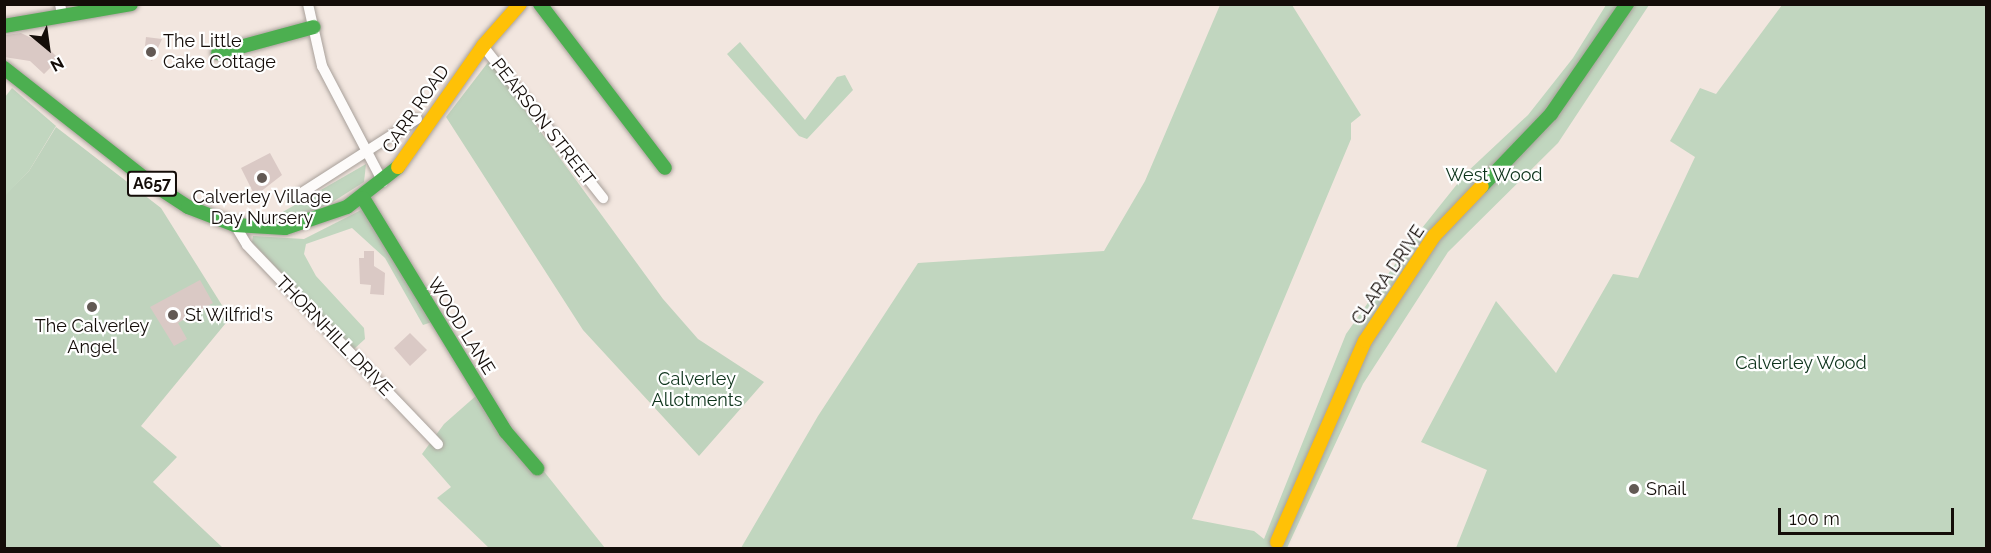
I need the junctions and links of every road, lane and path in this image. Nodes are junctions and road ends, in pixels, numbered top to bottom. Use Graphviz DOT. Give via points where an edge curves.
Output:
graph roads {
  1 [pos="131,4"];
  2 [pos="308,4"];
  3 [pos="520,4"];
  4 [pos="540,4"];
  5 [pos="1627,4"];
  6 [pos="61,10"];
  7 [pos="4,26"];
  8 [pos="314,27"];
  9 [pos="483,46"];
  10 [pos="218,53"];
  11 [pos="4,68"];
  12 [pos="417,119"];
  13 [pos="367,155"];
  14 [pos="665,168"];
  15 [pos="383,182"];
  16 [pos="300,194"];
  17 [pos="363,198"];
  18 [pos="603,198"];
  19 [pos="235,225"];
  20 [pos="438,444"];
  21 [pos="537,468"];
  22 [pos="1277,542"];
  1 -- 6 [label="street"];
  2 -- 8 [label="street"];
  3 -- 9 [label="street, CARR ROAD / A657"];
  4 -- 14 [label="street"];
  5 -- 22 [label="street, CLARA DRIVE" via="1551,114 1434,236 1365,341"];
  6 -- 7 [label="street"];
  8 -- 10 [label="street"];
  8 -- 13 [label="street" via="322,66"];
  9 -- 15 [label="street, CARR ROAD / A657" via="406,159"];
  9 -- 18 [label="street, PEARSON STREET"];
  11 -- 19 [label="street, A657" via="148,181 188,207"];
  12 -- 13 [label="street, CARR ROAD"];
  13 -- 15 [label="street"];
  13 -- 16 [label="street, CARR ROAD"];
  15 -- 17 [label="street, CARR ROAD / A657"];
  17 -- 19 [label="street, CARR ROAD / A657" via="327,216 285,228"];
  17 -- 21 [label="street, WOOD LANE" via="506,432"];
  19 -- 20 [label="street, THORNHILL DRIVE" via="247,245"];
}
